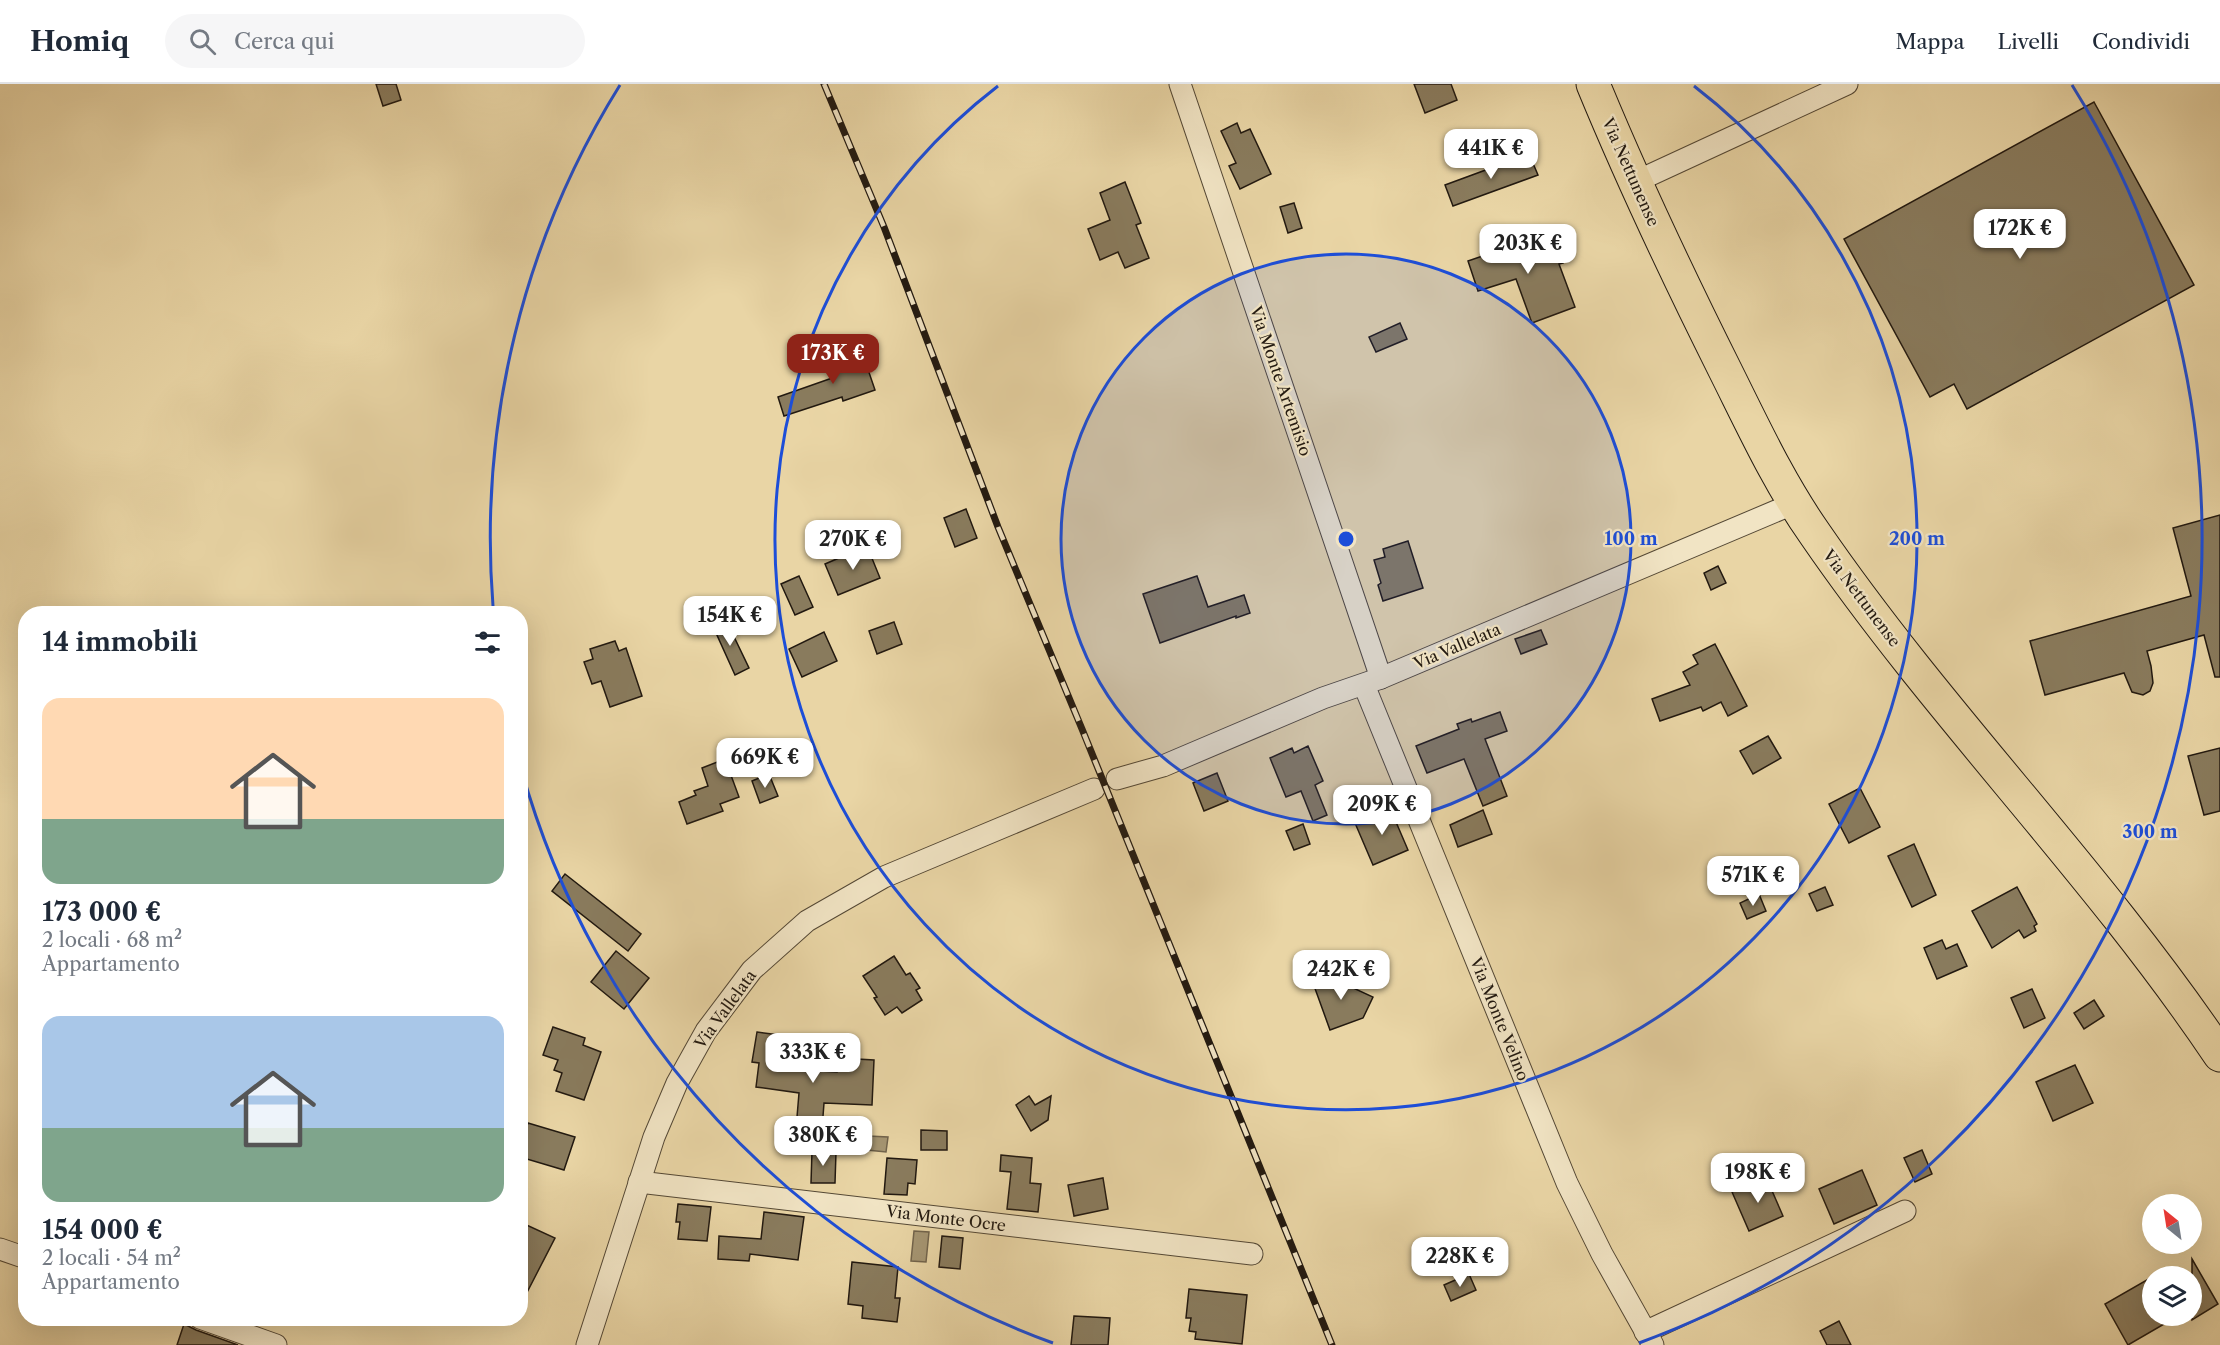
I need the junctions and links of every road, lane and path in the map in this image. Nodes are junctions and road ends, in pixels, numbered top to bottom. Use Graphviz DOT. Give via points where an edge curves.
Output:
graph roads {
  1 [pos="1180,84"];
  2 [pos="1593,84"];
  3 [pos="1847,84"];
  4 [pos="1635,182"];
  5 [pos="1795,503"];
  6 [pos="1373,682"];
  7 [pos="1117,779"];
  8 [pos="1094,789"];
  9 [pos="2220,1055"];
  10 [pos="639,1182"];
  11 [pos="1905,1211"];
  12 [pos="0,1249"];
  13 [pos="1252,1254"];
  14 [pos="18,1255"];
  15 [pos="223,1326"];
  16 [pos="1649,1339"];
  17 [pos="276,1345"];
  18 [pos="587,1345"];
  1 -- 6 [label="street, Via Monte Artemisio"];
  2 -- 4 [label="main road, Via Nettunense"];
  3 -- 4 [label="street"];
  4 -- 5 [label="main road, Via Nettunense" via="1772,465"];
  5 -- 6 [label="street, Via Vallelata"];
  5 -- 9 [label="main road, Via Nettunense" via="1905,656 2121,919"];
  6 -- 7 [label="street, Via Vallelata" via="1323,698 1163,766"];
  6 -- 16 [label="street, Via Monte Velino" via="1567,1183"];
  8 -- 10 [label="street, Via Vallelata" via="884,877 807,921 782,942 752,970 706,1031 677,1083"];
  10 -- 13 [label="street, Via Monte Ocre"];
  10 -- 18 [label="street, Via Vallelata"];
  11 -- 16 [label="street"];
  12 -- 14 [label="street"];
  15 -- 17 [label="street"];
}
